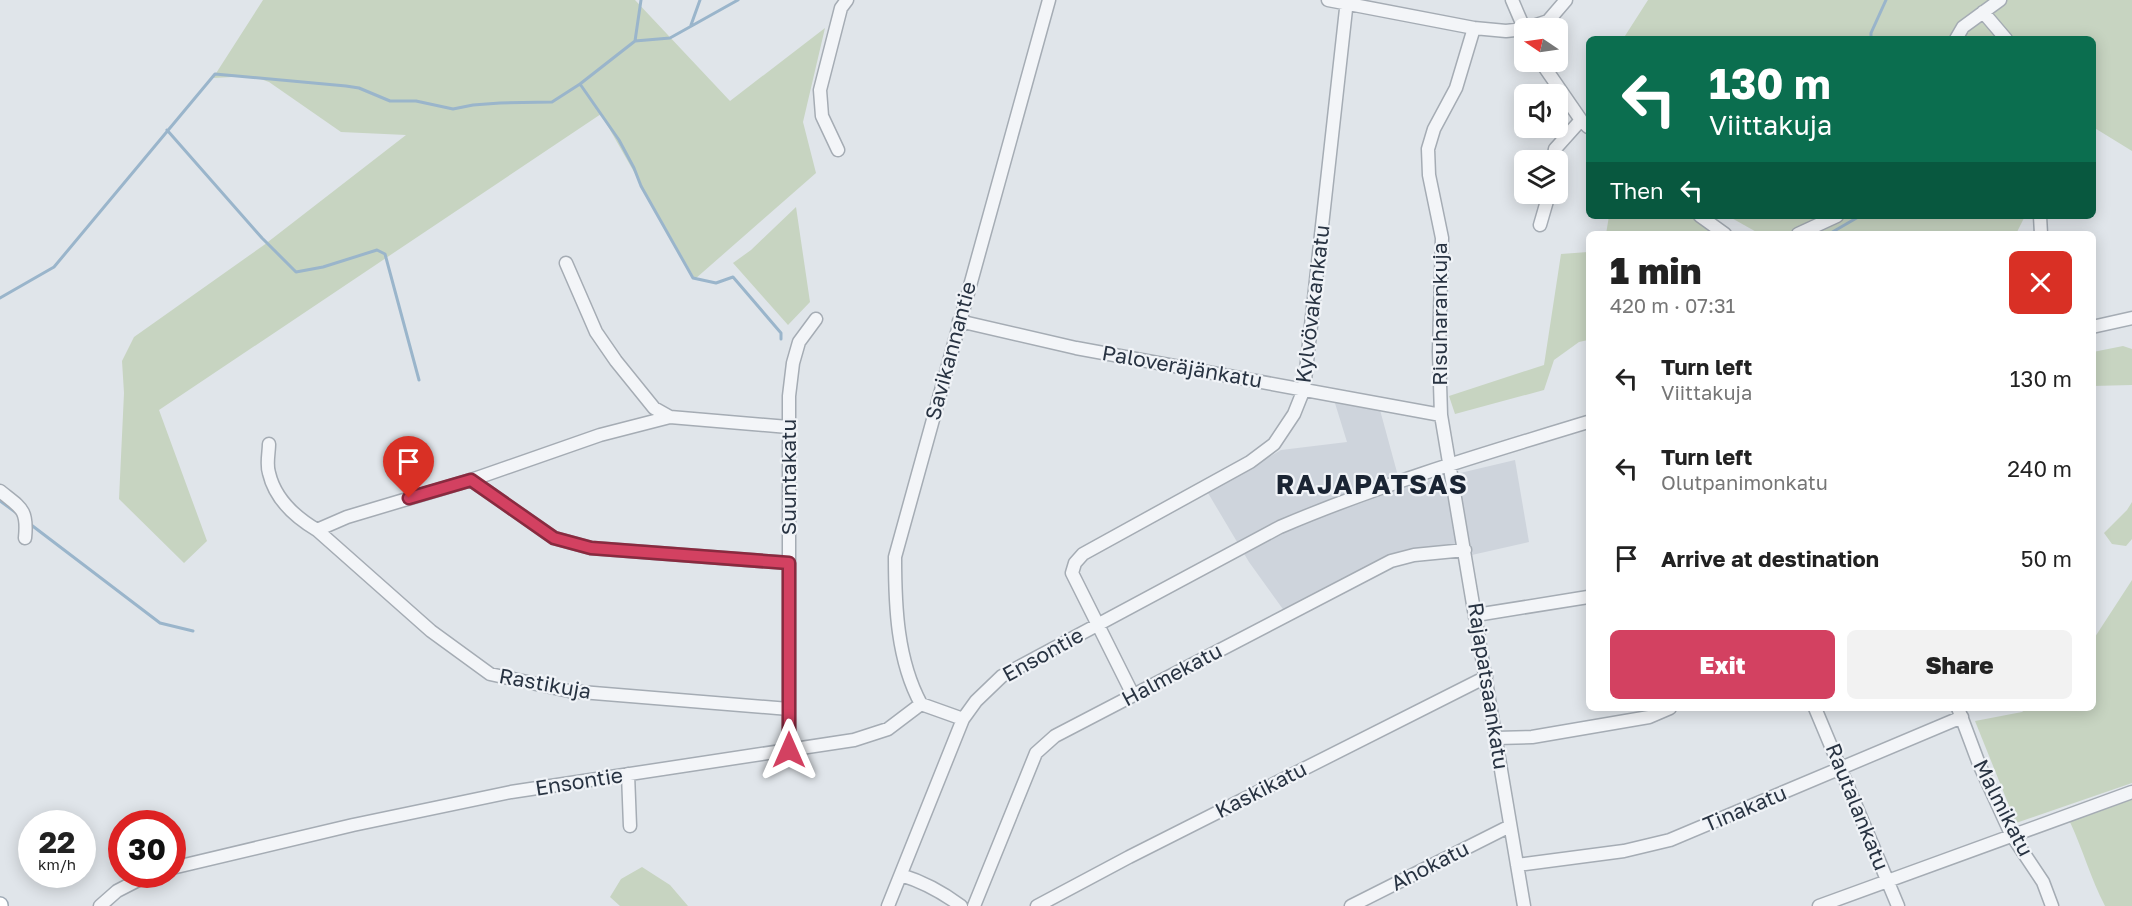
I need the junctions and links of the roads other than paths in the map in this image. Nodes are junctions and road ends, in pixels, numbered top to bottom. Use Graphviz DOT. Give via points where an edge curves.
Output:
graph roads {
  1 [pos="847,0"];
  2 [pos="1049,0"];
  3 [pos="1328,0"];
  4 [pos="1512,0"];
  5 [pos="1566,0"];
  6 [pos="2000,0"];
  7 [pos="1346,2"];
  8 [pos="1983,12"];
  9 [pos="1520,18"];
  10 [pos="1551,18"];
  11 [pos="1474,28"];
  12 [pos="1514,30"];
  13 [pos="1958,36"];
  14 [pos="2003,36"];
  15 [pos="1548,72"];
  16 [pos="1585,124"];
  17 [pos="838,150"];
  18 [pos="1556,150"];
  19 [pos="1546,204"];
  20 [pos="1704,219"];
  21 [pos="1830,219"];
  22 [pos="1540,225"];
  23 [pos="1721,231"];
  24 [pos="1804,231"];
  25 [pos="566,263"];
  26 [pos="2132,318"];
  27 [pos="816,319"];
  28 [pos="959,321"];
  29 [pos="2096,326"];
  30 [pos="1304,389"];
  31 [pos="1441,416"];
  32 [pos="670,417"];
  33 [pos="1586,423"];
  34 [pos="788,427"];
  35 [pos="269,444"];
  36 [pos="1451,466"];
  37 [pos="471,480"];
  38 [pos="0,491"];
  39 [pos="317,530"];
  40 [pos="25,538"];
  41 [pos="1465,550"];
  42 [pos="789,563"];
  43 [pos="1586,597"];
  44 [pos="1476,615"];
  45 [pos="1100,624"];
  46 [pos="1486,677"];
  47 [pos="1133,694"];
  48 [pos="921,704"];
  49 [pos="789,709"];
  50 [pos="1663,711"];
  51 [pos="1816,711"];
  52 [pos="1960,712"];
  53 [pos="963,719"];
  54 [pos="1496,738"];
  55 [pos="789,750"];
  56 [pos="1841,767"];
  57 [pos="628,774"];
  58 [pos="2132,792"];
  59 [pos="630,826"];
  60 [pos="1510,826"];
  61 [pos="2012,834"];
  62 [pos="186,865"];
  63 [pos="1517,865"];
  64 [pos="901,874"];
  65 [pos="1886,880"];
  66 [pos="123,888"];
  67 [pos="100,906"];
  68 [pos="888,906"];
  69 [pos="961,906"];
  70 [pos="974,906"];
  71 [pos="1037,906"];
  72 [pos="1351,906"];
  73 [pos="1524,906"];
  74 [pos="1819,906"];
  75 [pos="1898,906"];
  76 [pos="2052,906"];
  1 -- 17 [label="street" via="841,8 820,90 822,116"];
  2 -- 28 [label="street, Savikannantie"];
  3 -- 7 [label="street"];
  4 -- 9 [label="street"];
  5 -- 10 [label="street"];
  6 -- 8 [label="street"];
  7 -- 11 [label="street"];
  7 -- 30 [label="street, Kylvövakankatu"];
  8 -- 13 [label="street"];
  8 -- 14 [label="street"];
  11 -- 12 [label="street"];
  11 -- 31 [label="street, Risuharankuja" via="1456,88 1428,149 1429,175 1442,238"];
  15 -- 16 [label="street"];
  16 -- 18 [label="street"];
  19 -- 22 [label="street"];
  20 -- 23 [label="street"];
  21 -- 24 [label="street"];
  25 -- 32 [label="street" via="596,332 654,408"];
  26 -- 29 [label="street"];
  27 -- 34 [label="street, Suuntakatu" via="800,342 794,363"];
  28 -- 30 [label="street, Paloveräjänkatu" via="1076,348"];
  28 -- 48 [label="street, Savikannantie" via="895,557 895,607 904,660"];
  30 -- 31 [label="street, Paloveräjänkatu"];
  30 -- 45 [label="street, Kylvövakankatu" via="1294,414 1274,444 1250,462 1083,554 1075,563 1072,573"];
  31 -- 36 [label="street, Risuharankuja"];
  32 -- 34 [label="street"];
  32 -- 37 [label="street" via="600,435"];
  33 -- 36 [label="street, Ensontie"];
  34 -- 42 [label="street, Suuntakatu"];
  35 -- 39 [label="street, Rastikuja" via="268,471 276,490 301,521"];
  36 -- 41 [label="street, Rajapatsaankatu"];
  36 -- 45 [label="street, Ensontie" via="1327,507 1280,527"];
  37 -- 39 [label="street" via="347,517"];
  37 -- 42 [label="street" via="554,538 591,548"];
  38 -- 40 [label="street" via="19,506 27,520"];
  39 -- 49 [label="street, Rastikuja" via="431,631 490,674 568,691"];
  41 -- 44 [label="street, Rajapatsaankatu"];
  41 -- 47 [label="street, Halmekatu" via="1391,561"];
  42 -- 49 [label="street, Suuntakatu"];
  43 -- 44 [label="street"];
  44 -- 46 [label="street, Rajapatsaankatu"];
  45 -- 47 [label="street, Kylvövakankatu"];
  45 -- 53 [label="street, Ensontie" via="1002,675"];
  46 -- 54 [label="street, Rajapatsaankatu"];
  46 -- 71 [label="street, Kaskikatu"];
  47 -- 70 [label="street, Halmekatu" via="1055,736 1036,753"];
  48 -- 53 [label="street"];
  48 -- 55 [label="street, Ensontie" via="888,729 870,736"];
  49 -- 55 [label="street, Suuntakatu"];
  50 -- 54 [label="street" via="1649,717 1532,737"];
  51 -- 56 [label="street, Rautalankatu"];
  52 -- 56 [label="street, Tinakatu"];
  52 -- 61 [label="street, Malmikatu"];
  53 -- 64 [label="street, Ensontie"];
  54 -- 60 [label="street, Rajapatsaankatu"];
  55 -- 57 [label="street, Ensontie"];
  56 -- 63 [label="street, Tinakatu" via="1670,840 1624,851"];
  56 -- 65 [label="street, Rautalankatu"];
  57 -- 59 [label="street"];
  57 -- 62 [label="street, Ensontie" via="490,796"];
  58 -- 61 [label="street"];
  60 -- 63 [label="street, Rajapatsaankatu"];
  60 -- 72 [label="street, Ahokatu"];
  61 -- 65 [label="street"];
  61 -- 76 [label="street, Malmikatu" via="2043,882"];
  63 -- 73 [label="street, Rajapatsaankatu"];
  64 -- 68 [label="street, Ensontie"];
  64 -- 69 [label="street" via="922,881"];
  65 -- 74 [label="street"];
  65 -- 75 [label="street, Rautalankatu"];
  66 -- 67 [label="street"];
}
